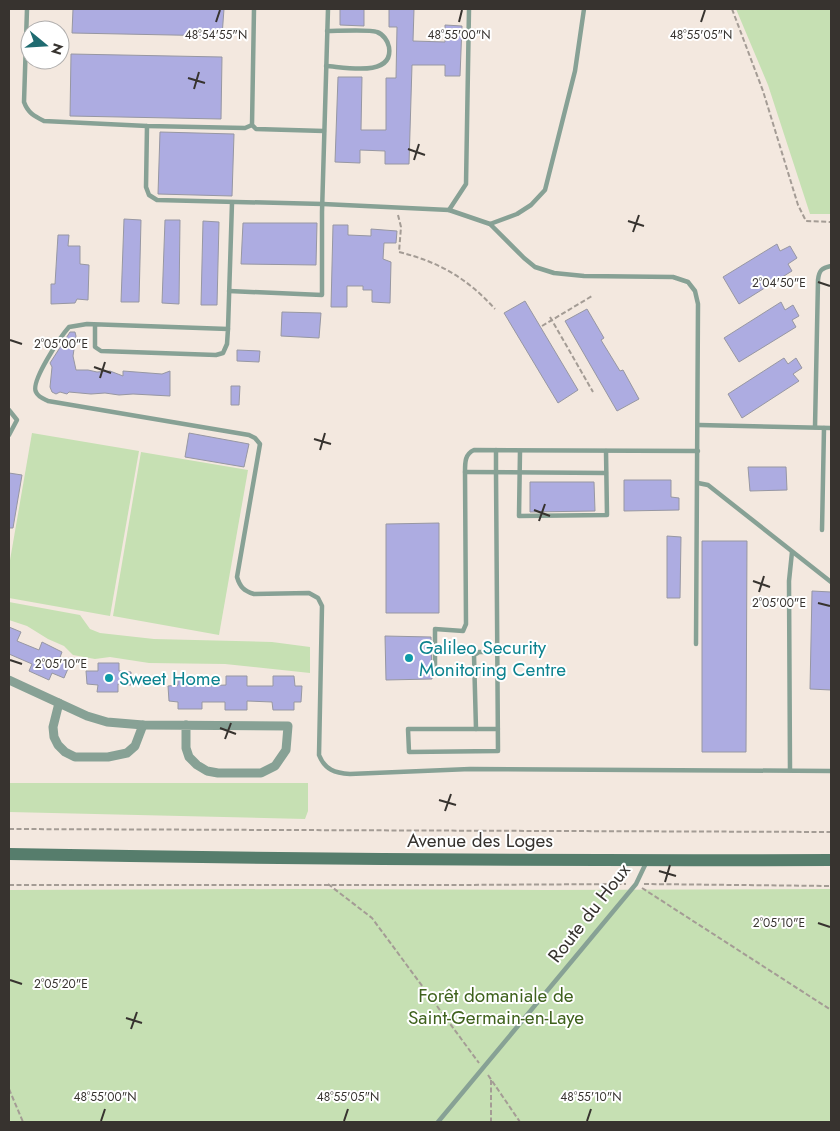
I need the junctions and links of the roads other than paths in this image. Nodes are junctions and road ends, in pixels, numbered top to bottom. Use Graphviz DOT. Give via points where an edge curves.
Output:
graph roads {
  1 [pos="27,9"];
  2 [pos="254,9"];
  3 [pos="328,9"];
  4 [pos="469,9"];
  5 [pos="584,9"];
  6 [pos="327,31"];
  7 [pos="326,66"];
  8 [pos="252,125"];
  9 [pos="147,126"];
  10 [pos="324,131"];
  11 [pos="232,203"];
  12 [pos="323,204"];
  13 [pos="449,210"];
  14 [pos="490,224"];
  15 [pos="831,266"];
  16 [pos="229,291"];
  17 [pos="95,325"];
  18 [pos="228,329"];
  19 [pos="9,410"];
  20 [pos="698,425"];
  21 [pos="815,427"];
  22 [pos="824,428"];
  23 [pos="831,428"];
  24 [pos="9,435"];
  25 [pos="496,450"];
  26 [pos="520,450"];
  27 [pos="606,451"];
  28 [pos="698,451"];
  29 [pos="465,472"];
  30 [pos="496,472"];
  31 [pos="519,472"];
  32 [pos="606,472"];
  33 [pos="698,483"];
  34 [pos="822,530"];
  35 [pos="792,552"];
  36 [pos="831,582"];
  37 [pos="696,644"];
  38 [pos="498,652"];
  39 [pos="436,669"];
  40 [pos="9,680"];
  41 [pos="60,704"];
  42 [pos="143,725"];
  43 [pos="186,725"];
  44 [pos="476,729"];
  45 [pos="498,729"];
  46 [pos="790,770"];
  47 [pos="831,771"];
  48 [pos="9,854"];
  49 [pos="129,857"];
  50 [pos="648,860"];
  51 [pos="831,860"];
  52 [pos="9,862"];
  53 [pos="438,1122"];
  1 -- 9 [label="lane" via="24,102 27,110 44,121"];
  2 -- 8 [label="lane"];
  3 -- 6 [label="lane"];
  4 -- 13 [label="lane" via="466,184"];
  5 -- 14 [label="lane" via="575,71 545,190 531,205"];
  6 -- 7 [label="lane"];
  6 -- 7 [label="lane" via="378,32 389,47 386,61 373,68"];
  7 -- 10 [label="lane"];
  8 -- 9 [label="lane" via="245,128"];
  8 -- 10 [label="lane" via="256,129"];
  9 -- 11 [label="lane" via="146,187 149,195 157,200"];
  10 -- 12 [label="lane"];
  11 -- 12 [label="lane"];
  11 -- 16 [label="lane"];
  12 -- 13 [label="lane"];
  12 -- 16 [label="lane" via="322,295"];
  13 -- 14 [label="lane"];
  14 -- 20 [label="lane" via="535,267 554,273 673,277 688,282 695,291 698,304"];
  15 -- 21 [label="lane" via="818,272"];
  16 -- 18 [label="lane"];
  17 -- 18 [label="lane"];
  17 -- 18 [label="lane" via="95,347 101,351 223,353"];
  17 -- 46 [label="lane" via="69,327 62,334 35,384 35,392 41,398 249,435 260,444 237,577 245,591 254,594 309,593 318,598 322,606 319,755 328,770 350,774 470,769"];
  19 -- 24 [label="lane" via="16,420"];
  20 -- 21 [label="lane"];
  20 -- 28 [label="lane"];
  21 -- 22 [label="lane"];
  22 -- 23 [label="lane"];
  22 -- 34 [label="lane"];
  25 -- 26 [label="lane"];
  25 -- 29 [label="lane" via="469,452"];
  25 -- 30 [label="lane"];
  26 -- 27 [label="lane"];
  26 -- 31 [label="lane"];
  27 -- 28 [label="lane"];
  27 -- 32 [label="lane"];
  28 -- 33 [label="lane"];
  29 -- 30 [label="lane"];
  29 -- 39 [label="lane" via="466,624 463,631 435,629"];
  30 -- 31 [label="lane"];
  30 -- 38 [label="lane"];
  31 -- 32 [label="lane"];
  31 -- 32 [label="lane" via="519,516 538,516 606,515"];
  33 -- 35 [label="lane" via="708,485"];
  33 -- 37 [label="lane"];
  35 -- 36 [label="lane"];
  35 -- 46 [label="lane" via="789,581"];
  38 -- 44 [label="lane" via="479,652 474,656"];
  38 -- 45 [label="lane"];
  40 -- 41 [label="street"];
  41 -- 42 [label="street" via="107,722"];
  41 -- 42 [label="street" via="53,727 54,738 65,752 74,757 108,757 127,753 135,746"];
  42 -- 43 [label="street"];
  43 -- 43 [label="street" via="288,726 286,750 275,766 261,773 207,771 189,757"];
  44 -- 45 [label="lane"];
  44 -- 45 [label="lane" via="408,729 409,752 498,751"];
  46 -- 47 [label="lane"];
  48 -- 49 [label="main road, Avenue des Loges"];
  49 -- 50 [label="main road, Avenue des Loges"];
  49 -- 52 [label="main road, Avenue des Loges"];
  50 -- 51 [label="main road, Avenue des Loges"];
  50 -- 53 [label="lane, Route du Houx" via="636,884"];
}
